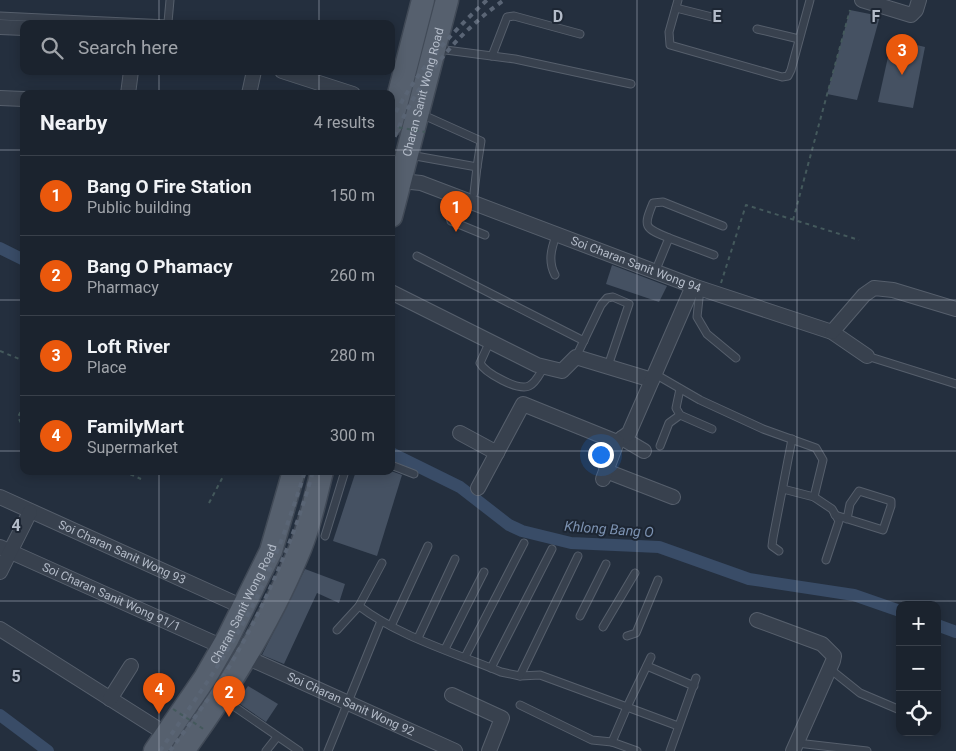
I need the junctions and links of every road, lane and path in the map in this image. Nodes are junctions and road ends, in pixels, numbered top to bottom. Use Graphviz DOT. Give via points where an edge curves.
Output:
graph roads {
  1 [pos="170,0"];
  2 [pos="423,0"];
  3 [pos="447,0"];
  4 [pos="678,0"];
  5 [pos="810,0"];
  6 [pos="862,0"];
  7 [pos="919,0"];
  8 [pos="676,8"];
  9 [pos="850,10"];
  10 [pos="0,16"];
  11 [pos="716,18"];
  12 [pos="96,20"];
  13 [pos="168,20"];
  14 [pos="0,27"];
  15 [pos="20,28"];
  16 [pos="757,29"];
  17 [pos="580,34"];
  18 [pos="799,40"];
  19 [pos="435,49"];
  20 [pos="492,56"];
  21 [pos="130,75"];
  22 [pos="253,75"];
  23 [pos="294,75"];
  24 [pos="631,84"];
  25 [pos="129,90"];
  26 [pos="250,90"];
  27 [pos="341,90"];
  28 [pos="0,98"];
  29 [pos="20,99"];
  30 [pos="395,105"];
  31 [pos="395,117"];
  32 [pos="422,123"];
  33 [pos="408,155"];
  34 [pos="477,167"];
  35 [pos="396,179"];
  36 [pos="474,193"];
  37 [pos="451,194"];
  38 [pos="792,220"];
  39 [pos="723,226"];
  40 [pos="485,235"];
  41 [pos="556,236"];
  42 [pos="669,238"];
  43 [pos="860,240"];
  44 [pos="714,254"];
  45 [pos="416,256"];
  46 [pos="655,272"];
  47 [pos="555,275"];
  48 [pos="696,287"];
  49 [pos="395,294"];
  50 [pos="718,295"];
  51 [pos="956,310"];
  52 [pos="832,332"];
  53 [pos="490,341"];
  54 [pos="584,341"];
  55 [pos="0,351"];
  56 [pos="867,356"];
  57 [pos="576,357"];
  58 [pos="736,358"];
  59 [pos="20,359"];
  60 [pos="608,366"];
  61 [pos="544,367"];
  62 [pos="653,377"];
  63 [pos="956,384"];
  64 [pos="680,389"];
  65 [pos="680,415"];
  66 [pos="712,429"];
  67 [pos="460,433"];
  68 [pos="792,439"];
  69 [pos="620,440"];
  70 [pos="660,446"];
  71 [pos="644,451"];
  72 [pos="497,453"];
  73 [pos="395,467"];
  74 [pos="414,474"];
  75 [pos="132,475"];
  76 [pos="224,475"];
  77 [pos="293,475"];
  78 [pos="321,475"];
  79 [pos="344,475"];
  80 [pos="141,479"];
  81 [pos="478,488"];
  82 [pos="783,489"];
  83 [pos="0,497"];
  84 [pos="814,497"];
  85 [pos="673,498"];
  86 [pos="210,503"];
  87 [pos="30,512"];
  88 [pos="835,516"];
  89 [pos="848,519"];
  90 [pos="325,536"];
  91 [pos="524,543"];
  92 [pos="428,546"];
  93 [pos="552,548"];
  94 [pos="5,550"];
  95 [pos="779,551"];
  96 [pos="578,556"];
  97 [pos="455,559"];
  98 [pos="826,560"];
  99 [pos="382,563"];
  100 [pos="606,564"];
  101 [pos="0,572"];
  102 [pos="484,572"];
  103 [pos="635,573"];
  104 [pos="658,580"];
  105 [pos="359,606"];
  106 [pos="244,607"];
  107 [pos="580,616"];
  108 [pos="757,620"];
  109 [pos="382,621"];
  110 [pos="391,626"];
  111 [pos="604,627"];
  112 [pos="0,629"];
  113 [pos="337,630"];
  114 [pos="627,636"];
  115 [pos="418,638"];
  116 [pos="223,647"];
  117 [pos="445,649"];
  118 [pos="246,657"];
  119 [pos="465,657"];
  120 [pos="651,658"];
  121 [pos="130,666"];
  122 [pos="647,666"];
  123 [pos="491,668"];
  124 [pos="830,669"];
  125 [pos="520,676"];
  126 [pos="696,678"];
  127 [pos="694,686"];
  128 [pos="452,695"];
  129 [pos="222,698"];
  130 [pos="110,699"];
  131 [pos="348,702"];
  132 [pos="520,705"];
  133 [pos="627,707"];
  134 [pos="174,708"];
  135 [pos="896,708"];
  136 [pos="678,726"];
  137 [pos="277,737"];
  138 [pos="612,742"];
  139 [pos="160,743"];
  140 [pos="193,743"];
  141 [pos="795,747"];
  142 [pos="266,751"];
  143 [pos="299,751"];
  144 [pos="328,751"];
  145 [pos="455,751"];
  146 [pos="489,751"];
  147 [pos="638,751"];
  148 [pos="670,751"];
  149 [pos="867,751"];
  1 -- 13 [label="lane"];
  2 -- 30 [label="main road, Charan Sanit Wong Road"];
  3 -- 19 [label="main road, Charan Sanit Wong Road"];
  4 -- 8 [label="lane"];
  5 -- 18 [label="lane"];
  6 -- 7 [label="street" via="911,15"];
  8 -- 11 [label="lane"];
  8 -- 18 [label="lane" via="668,38 672,47 782,77 790,74"];
  9 -- 38 [label="path"];
  10 -- 12 [label="lane"];
  14 -- 15 [label="street"];
  16 -- 18 [label="lane"];
  17 -- 20 [label="lane" via="514,16 507,17"];
  19 -- 20 [label="lane"];
  19 -- 32 [label="main road, Charan Sanit Wong Road"];
  20 -- 24 [label="lane"];
  21 -- 25 [label="street"];
  22 -- 26 [label="street"];
  23 -- 27 [label="street"];
  28 -- 29 [label="street"];
  31 -- 32 [label="path, bridge"];
  32 -- 33 [label="main road, Charan Sanit Wong Road"];
  32 -- 34 [label="lane" via="481,141"];
  33 -- 34 [label="lane"];
  33 -- 35 [label="main road, Charan Sanit Wong Road"];
  34 -- 36 [label="lane"];
  35 -- 37 [label="street, Soi Charan Sanit Wong 94"];
  37 -- 40 [label="lane" via="451,221"];
  37 -- 41 [label="street, Soi Charan Sanit Wong 94"];
  38 -- 43 [label="path"];
  38 -- 50 [label="path" via="746,205"];
  39 -- 42 [label="lane" via="663,202 653,202 646,226 652,232"];
  41 -- 46 [label="street, Soi Charan Sanit Wong 94"];
  41 -- 47 [label="lane" via="550,250 551,268"];
  42 -- 44 [label="lane"];
  42 -- 46 [label="lane"];
  45 -- 54 [label="lane"];
  46 -- 48 [label="street, Soi Charan Sanit Wong 94"];
  48 -- 50 [label="street, Soi Charan Sanit Wong 94"];
  48 -- 58 [label="lane" via="697,317 707,334"];
  48 -- 62 [label="street"];
  49 -- 53 [label="street"];
  50 -- 52 [label="street, Soi Charan Sanit Wong 94"];
  51 -- 52 [label="street" via="893,290 874,288"];
  52 -- 56 [label="street, Soi Charan Sanit Wong 94"];
  53 -- 61 [label="street"];
  53 -- 61 [label="lane" via="480,363 488,373 527,387 533,384"];
  54 -- 57 [label="lane"];
  54 -- 60 [label="lane" via="607,298 613,297 629,304"];
  55 -- 59 [label="path"];
  56 -- 63 [label="lane"];
  57 -- 60 [label="street"];
  57 -- 61 [label="street" via="562,371"];
  60 -- 62 [label="street"];
  62 -- 64 [label="lane"];
  62 -- 69 [label="street" via="629,433"];
  64 -- 65 [label="lane" via="676,408"];
  64 -- 68 [label="lane" via="763,429"];
  65 -- 66 [label="lane"];
  65 -- 70 [label="lane" via="669,423"];
  67 -- 72 [label="street"];
  68 -- 82 [label="lane"];
  68 -- 84 [label="lane" via="816,448 823,460"];
  69 -- 71 [label="street"];
  69 -- 72 [label="street" via="523,404"];
  69 -- 85 [label="street" via="604,475"];
  72 -- 81 [label="street"];
  73 -- 74 [label="lane"];
  75 -- 80 [label="path"];
  76 -- 86 [label="path"];
  77 -- 106 [label="main road, Charan Sanit Wong Road" via="271,551"];
  78 -- 118 [label="main road, Charan Sanit Wong Road" via="297,556"];
  79 -- 90 [label="lane"];
  82 -- 84 [label="lane"];
  82 -- 95 [label="lane" via="772,546"];
  83 -- 87 [label="street, Soi Charan Sanit Wong 93"];
  84 -- 88 [label="lane" via="832,509"];
  87 -- 94 [label="street"];
  87 -- 106 [label="street, Soi Charan Sanit Wong 93"];
  88 -- 89 [label="lane"];
  88 -- 98 [label="lane" via="839,521"];
  89 -- 89 [label="lane" via="850,504 859,491 891,502 883,530"];
  91 -- 119 [label="lane"];
  92 -- 110 [label="lane"];
  93 -- 123 [label="lane"];
  94 -- 101 [label="street"];
  94 -- 116 [label="street, Soi Charan Sanit Wong 91/1"];
  96 -- 125 [label="lane"];
  97 -- 115 [label="lane"];
  99 -- 105 [label="lane"];
  100 -- 107 [label="lane"];
  102 -- 117 [label="lane"];
  103 -- 111 [label="lane"];
  104 -- 114 [label="lane" via="636,632"];
  105 -- 109 [label="lane"];
  105 -- 113 [label="lane"];
  106 -- 116 [label="main road, Charan Sanit Wong Road"];
  108 -- 124 [label="street" via="822,644 834,656"];
  109 -- 110 [label="lane"];
  109 -- 131 [label="lane"];
  110 -- 115 [label="lane"];
  112 -- 130 [label="street"];
  115 -- 117 [label="lane"];
  116 -- 139 [label="main road, Charan Sanit Wong Road"];
  117 -- 119 [label="lane"];
  118 -- 129 [label="main road, Charan Sanit Wong Road"];
  118 -- 131 [label="street, Soi Charan Sanit Wong 92"];
  119 -- 123 [label="lane"];
  120 -- 122 [label="lane"];
  121 -- 130 [label="street"];
  122 -- 127 [label="lane"];
  122 -- 133 [label="lane"];
  123 -- 125 [label="lane"];
  124 -- 135 [label="lane" via="860,693"];
  124 -- 141 [label="street"];
  125 -- 133 [label="lane" via="540,675"];
  126 -- 127 [label="lane"];
  127 -- 136 [label="lane"];
  128 -- 146 [label="street" via="502,718"];
  129 -- 137 [label="lane"];
  129 -- 140 [label="main road, Charan Sanit Wong Road"];
  130 -- 139 [label="street"];
  131 -- 144 [label="lane"];
  131 -- 145 [label="street, Soi Charan Sanit Wong 92"];
  132 -- 138 [label="lane" via="592,740"];
  133 -- 136 [label="lane"];
  133 -- 138 [label="lane"];
  134 -- 140 [label="path, bridge"];
  136 -- 148 [label="lane"];
  137 -- 142 [label="lane"];
  137 -- 143 [label="lane"];
  138 -- 147 [label="lane"];
  141 -- 149 [label="lane"];
}
